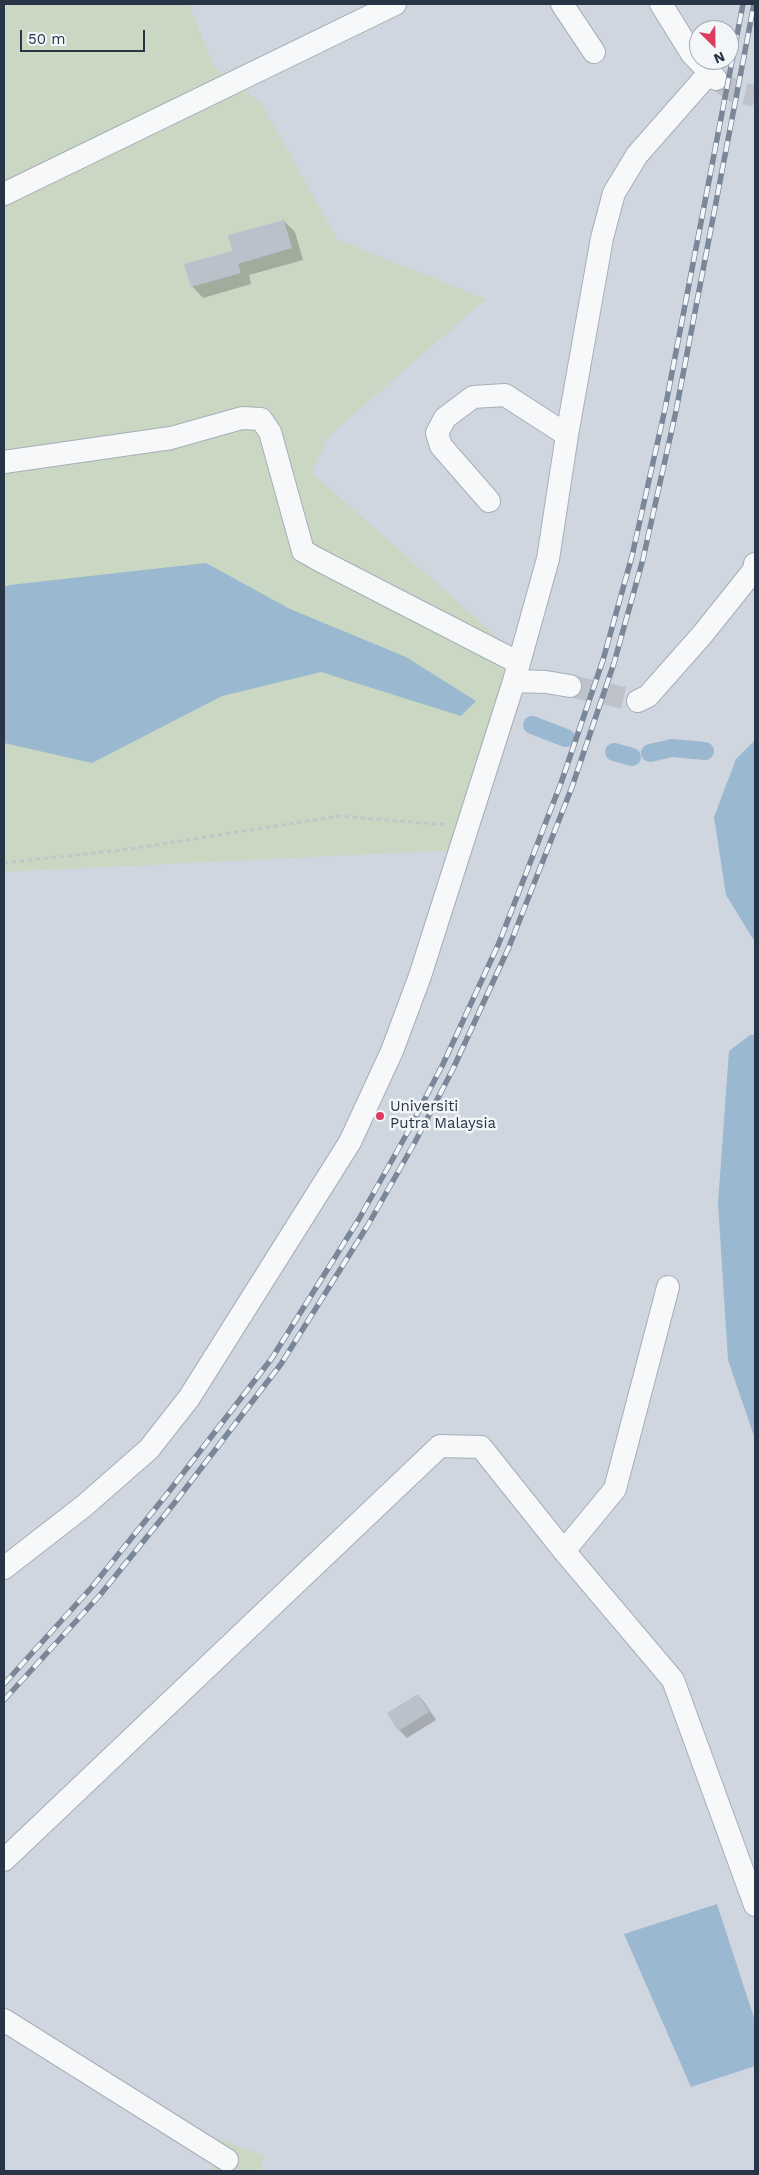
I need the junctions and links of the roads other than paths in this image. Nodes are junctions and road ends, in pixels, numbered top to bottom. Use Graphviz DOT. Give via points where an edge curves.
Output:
graph roads {
  1 [pos="395,4"];
  2 [pos="562,4"];
  3 [pos="661,4"];
  4 [pos="594,52"];
  5 [pos="4,194"];
  6 [pos="566,435"];
  7 [pos="4,462"];
  8 [pos="488,501"];
  9 [pos="755,564"];
  10 [pos="516,672"];
  11 [pos="570,686"];
  12 [pos="638,701"];
  13 [pos="668,1287"];
  14 [pos="564,1551"];
  15 [pos="4,1568"];
  16 [pos="4,1860"];
  17 [pos="755,1904"];
  18 [pos="4,2020"];
  19 [pos="227,2160"];
  1 -- 5 [label="street"];
  2 -- 4 [label="street"];
  3 -- 6 [label="street" via="692,54 713,75 637,156 614,193 602,238"];
  6 -- 8 [label="street" via="505,395 473,397 444,418 437,433 441,446"];
  6 -- 10 [label="street" via="548,559"];
  7 -- 10 [label="street" via="171,438 242,418 261,419 270,432 304,550"];
  9 -- 12 [label="street" via="754,570 702,635 648,696"];
  10 -- 11 [label="street"];
  10 -- 15 [label="street" via="420,976 392,1051 344,1150 189,1398 149,1449 84,1506"];
  13 -- 14 [label="street" via="615,1489"];
  14 -- 16 [label="street" via="481,1447 440,1446"];
  14 -- 17 [label="street" via="674,1680"];
  18 -- 19 [label="street"];
}
